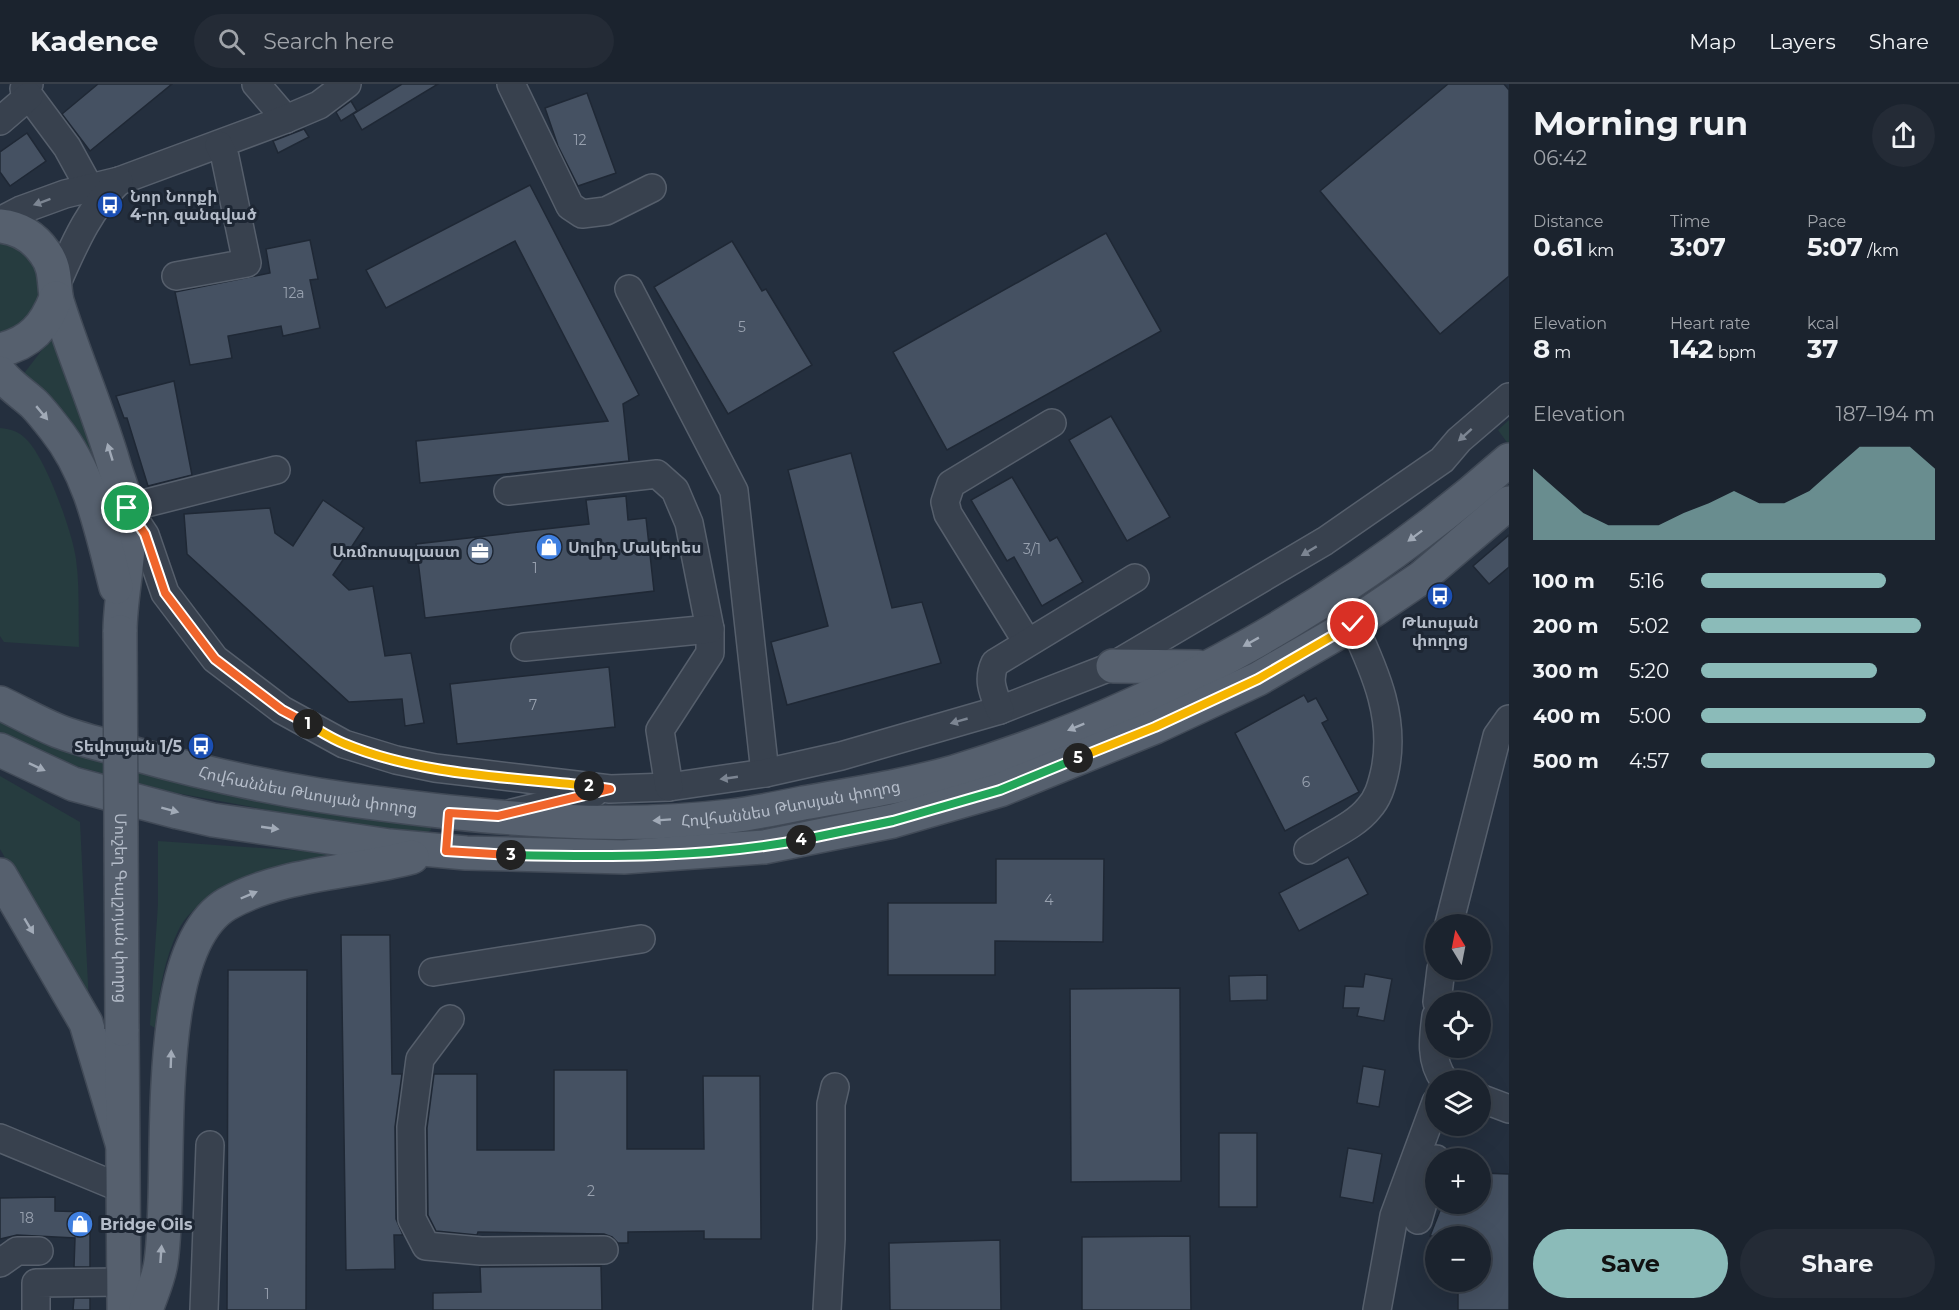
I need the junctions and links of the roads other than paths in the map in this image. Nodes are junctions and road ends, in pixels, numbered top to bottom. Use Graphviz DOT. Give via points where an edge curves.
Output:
graph roads {
  1 [pos="256,84"];
  2 [pos="347,84"];
  3 [pos="511,84"];
  4 [pos="26,88"];
  5 [pos="286,119"];
  6 [pos="0,121"];
  7 [pos="219,145"];
  8 [pos="119,181"];
  9 [pos="89,187"];
  10 [pos="652,188"];
  11 [pos="0,224"];
  12 [pos="176,276"];
  13 [pos="629,289"];
  14 [pos="57,290"];
  15 [pos="0,350"];
  16 [pos="0,373"];
  17 [pos="1509,397"];
  18 [pos="1052,423"];
  19 [pos="276,470"];
  20 [pos="1506,473"];
  21 [pos="508,490"];
  22 [pos="1509,502"];
  23 [pos="127,508"];
  24 [pos="1440,517"];
  25 [pos="1463,542"];
  26 [pos="1135,578"];
  27 [pos="120,617"];
  28 [pos="1353,624"];
  29 [pos="710,629"];
  30 [pos="1027,642"];
  31 [pos="525,646"];
  32 [pos="1113,666"];
  33 [pos="1205,667"];
  34 [pos="0,702"];
  35 [pos="1000,710"];
  36 [pos="1509,719"];
  37 [pos="0,750"];
  38 [pos="765,773"];
  39 [pos="669,787"];
  40 [pos="610,789"];
  41 [pos="449,813"];
  42 [pos="498,816"];
  43 [pos="1308,850"];
  44 [pos="441,851"];
  45 [pos="0,875"];
  46 [pos="1452,914"];
  47 [pos="641,939"];
  48 [pos="433,972"];
  49 [pos="450,1019"];
  50 [pos="835,1087"];
  51 [pos="1491,1091"];
  52 [pos="1509,1092"];
  53 [pos="1491,1102"];
  54 [pos="1509,1109"];
  55 [pos="1425,1132"];
  56 [pos="0,1138"];
  57 [pos="122,1143"];
  58 [pos="210,1145"];
  59 [pos="123,1189"];
  60 [pos="1425,1196"];
  61 [pos="1418,1220"];
  62 [pos="604,1250"];
  63 [pos="39,1251"];
  64 [pos="0,1263"];
  65 [pos="124,1296"];
  66 [pos="36,1310"];
  67 [pos="146,1310"];
  68 [pos="204,1310"];
  69 [pos="827,1310"];
  70 [pos="1377,1310"];
  1 -- 5 [label="street"];
  2 -- 5 [label="street" via="318,105"];
  3 -- 10 [label="street" via="570,206 582,214 606,211"];
  4 -- 6 [label="street"];
  4 -- 9 [label="street"];
  5 -- 7 [label="street"];
  7 -- 8 [label="street"];
  7 -- 12 [label="street" via="225,157 247,264"];
  8 -- 9 [label="street"];
  8 -- 14 [label="street" via="99,200 85,222"];
  9 -- 11 [label="street, one-way" via="21,210"];
  11 -- 14 [label="main road, Մուշեղ Գալշոյան փողոց" via="16,228 35,241 46,254"];
  13 -- 38 [label="street" via="734,491"];
  14 -- 15 [label="main road" via="48,319 39,330 21,343"];
  23 -- 14 [label="main road, Մուշեղ Գալշոյան փողոց, one-way"];
  16 -- 27 [label="main road, one-way" via="42,413 75,462 101,527"];
  17 -- 32 [label="street, one-way" via="1442,460 1325,541"];
  18 -- 30 [label="street" via="951,484 945,502 948,514"];
  19 -- 23 [label="street"];
  20 -- 24 [label="main road, Հովհաննես Թևոսյան փողոց"];
  21 -- 29 [label="street" via="657,474 675,490 689,523"];
  22 -- 25 [label="main road"];
  23 -- 27 [label="main road, Մուշեղ Գալշոյան փողոց" via="128,553"];
  23 -- 40 [label="street" via="145,534 165,593 181,617 215,659 282,710 344,744 396,760"];
  24 -- 25 [label="main road" via="1460,513 1467,522"];
  24 -- 33 [label="main road, Հովհաննես Թևոսյան փողոց, one-way" via="1312,607"];
  25 -- 28 [label="main road" via="1421,578"];
  26 -- 30 [label="street"];
  27 -- 57 [label="main road, Մուշեղ Գալշոյան փողոց, bridge"];
  28 -- 43 [label="street" via="1386,706 1387,763 1379,794 1368,810"];
  28 -- 44 [label="main road" via="1258,679 1155,727 1000,790 893,821 764,847 636,856"];
  29 -- 31 [label="street"];
  29 -- 39 [label="street" via="710,653 660,730"];
  30 -- 35 [label="street" via="995,663 991,672 990,684"];
  32 -- 33 [label="main road"];
  32 -- 35 [label="street"];
  33 -- 42 [label="main road, Հովհաննես Թևոսյան փողոց, one-way" via="1127,706 1037,742 952,772 860,793 731,816 626,823"];
  34 -- 41 [label="main road, Հովհաննես Թևոսյան փողոց" via="58,731 235,781 328,798"];
  35 -- 38 [label="street, one-way" via="841,756"];
  36 -- 46 [label="street" via="1497,736"];
  37 -- 44 [label="main road, one-way" via="73,784 213,820"];
  38 -- 39 [label="street, one-way"];
  39 -- 40 [label="street"];
  40 -- 42 [label="street"];
  41 -- 42 [label="main road, Հովհաննես Թևոսյան փողոց"];
  41 -- 44 [label="street"];
  67 -- 44 [label="main road, one-way" via="161,1263 171,1040 177,993 201,929 226,905 270,886"];
  45 -- 57 [label="main road, one-way" via="86,1023"];
  47 -- 48 [label="street"];
  49 -- 62 [label="street" via="420,1059 411,1127 412,1219 426,1246 481,1251"];
  50 -- 69 [label="street" via="831,1104"];
  51 -- 52 [label="street"];
  53 -- 54 [label="street"];
  55 -- 70 [label="street" via="1394,1216"];
  56 -- 59 [label="street"];
  57 -- 59 [label="main road, Մուշեղ Գալշոյան փողոց"];
  58 -- 68 [label="street"];
  59 -- 65 [label="main road, Մուշեղ Գալշոյան փողոց"];
  60 -- 61 [label="street"];
  63 -- 64 [label="street" via="17,1251"];
  65 -- 66 [label="street" via="36,1283"];
}
